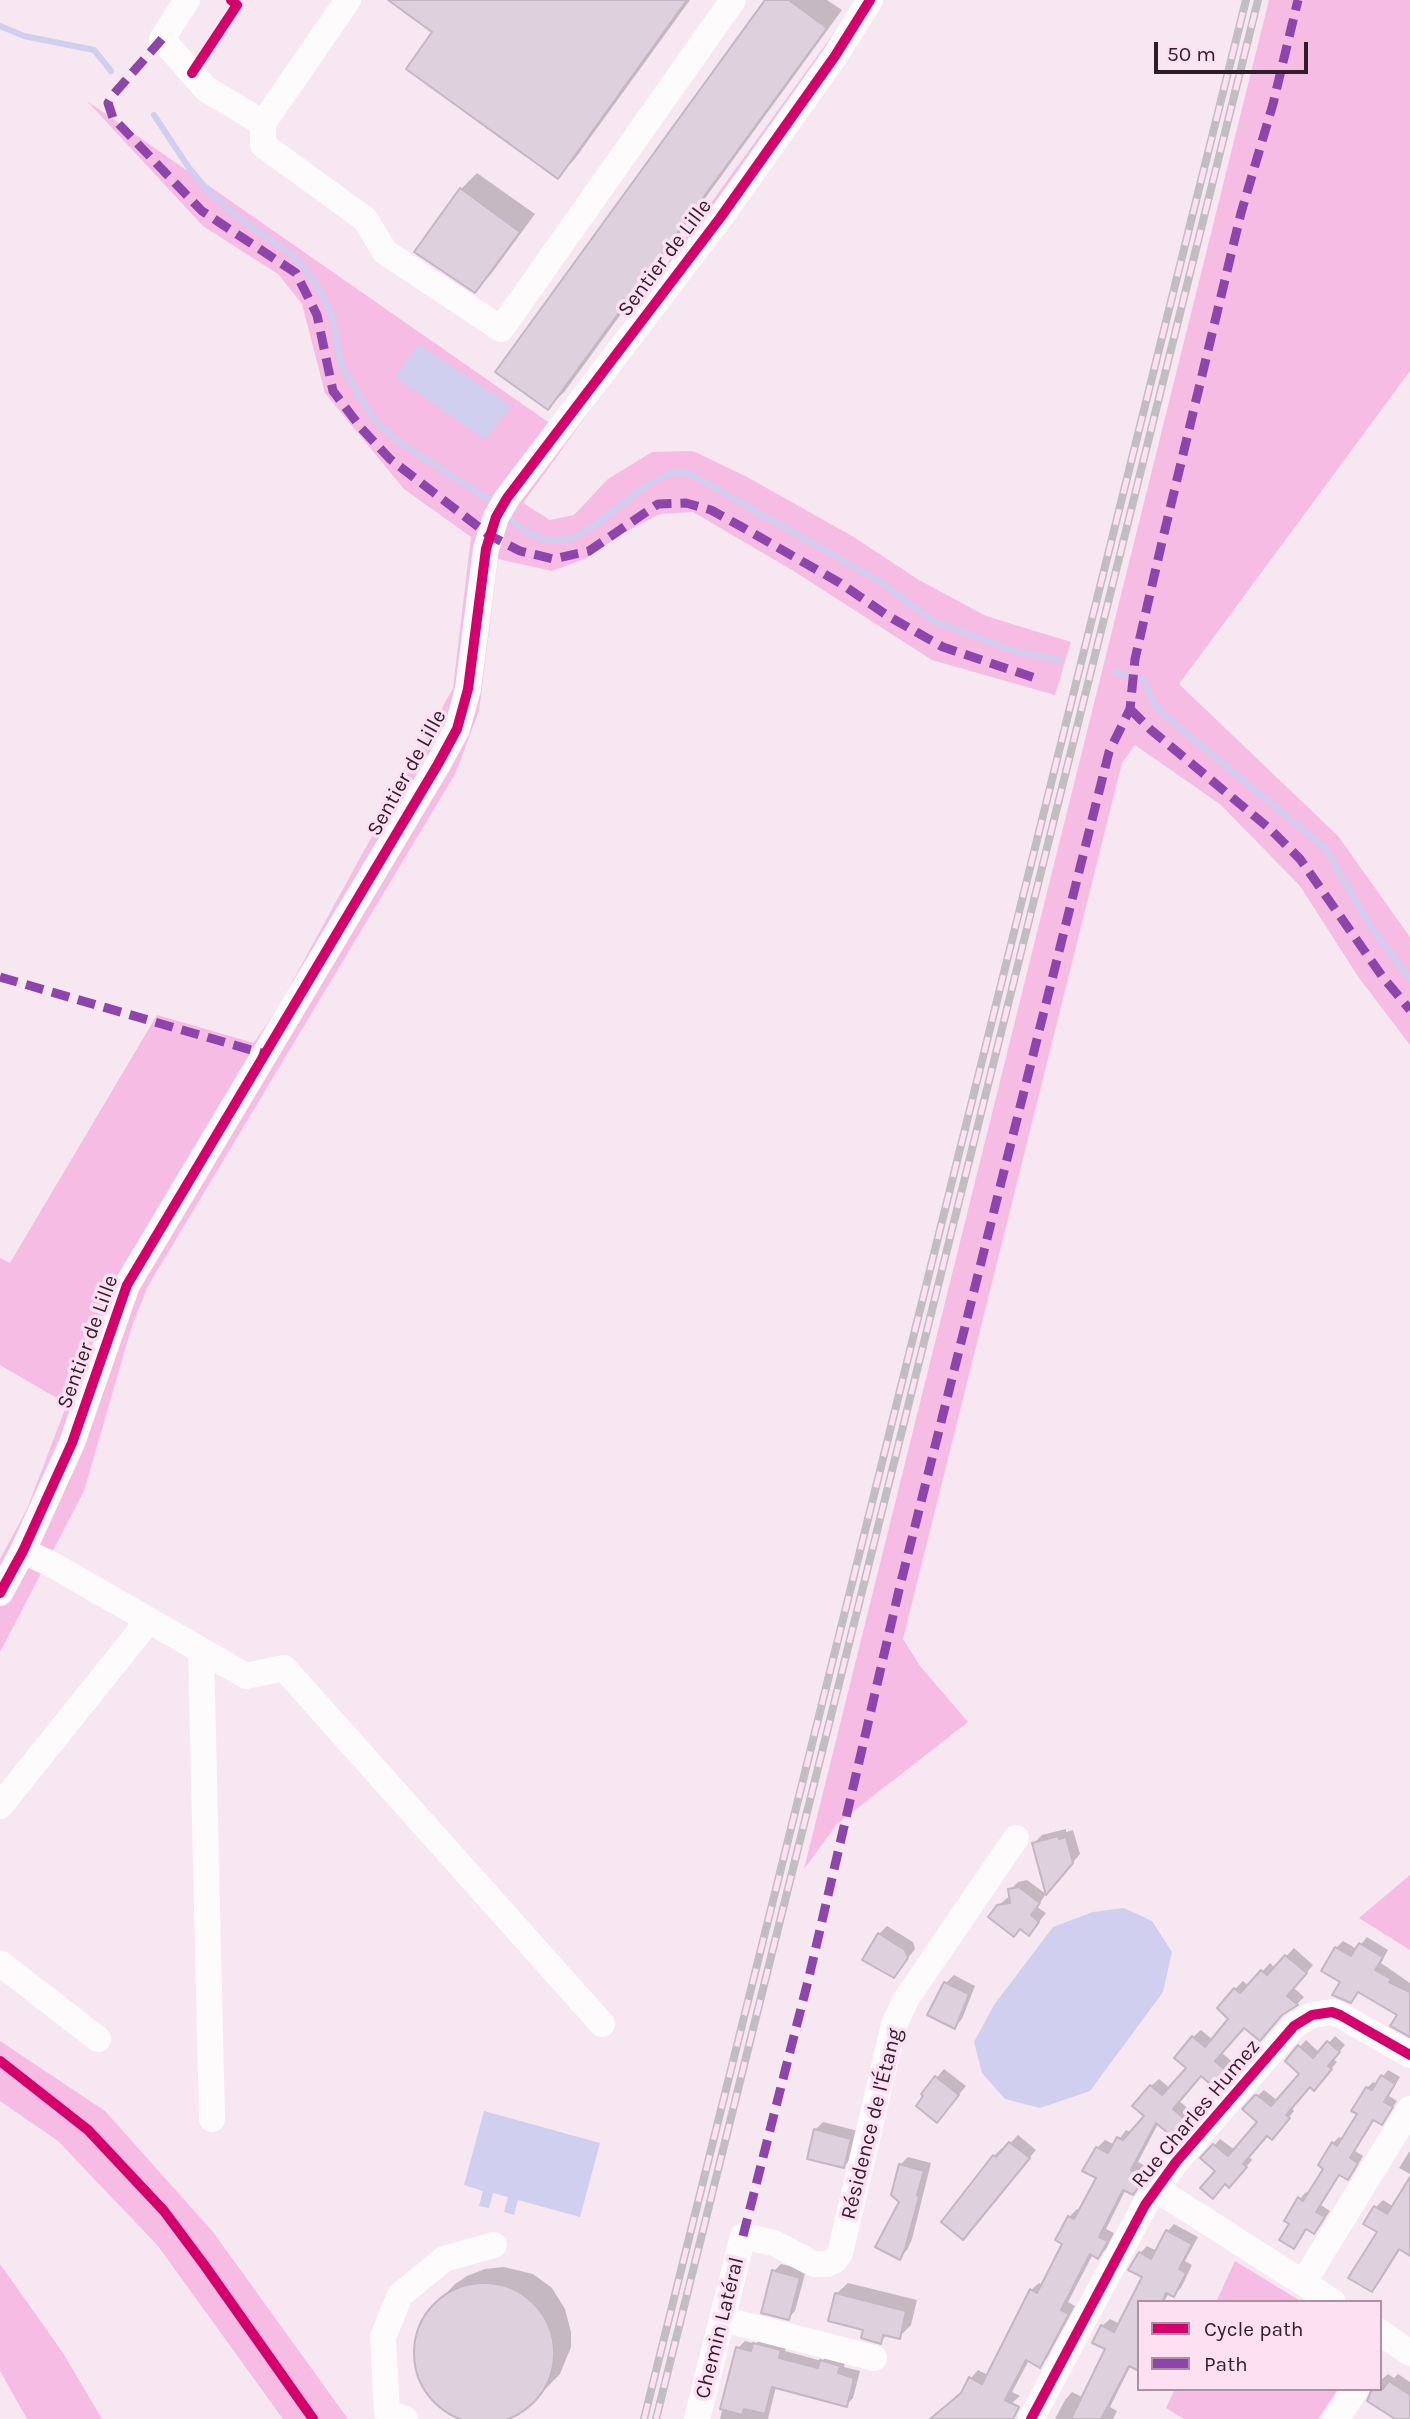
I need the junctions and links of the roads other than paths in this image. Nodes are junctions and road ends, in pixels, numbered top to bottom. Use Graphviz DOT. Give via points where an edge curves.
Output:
graph roads {
  1 [pos="187,0"];
  2 [pos="348,0"];
  3 [pos="733,0"];
  4 [pos="870,0"];
  5 [pos="263,123"];
  6 [pos="23,1551"];
  7 [pos="0,1593"];
  8 [pos="149,1620"];
  9 [pos="201,1650"];
  10 [pos="0,1806"];
  11 [pos="1016,1838"];
  12 [pos="0,1963"];
  13 [pos="602,2024"];
  14 [pos="97,2039"];
  15 [pos="1410,2055"];
  16 [pos="1410,2109"];
  17 [pos="212,2119"];
  18 [pos="1156,2189"];
  19 [pos="743,2236"];
  20 [pos="494,2245"];
  21 [pos="1303,2283"];
  22 [pos="1331,2300"];
  23 [pos="722,2319"];
  24 [pos="874,2358"];
  25 [pos="1355,2391"];
  26 [pos="388,2417"];
  27 [pos="697,2419"];
  28 [pos="1031,2419"];
  29 [pos="1336,2419"];
  1 -- 5 [label="street" via="162,39 206,89"];
  2 -- 5 [label="street"];
  3 -- 5 [label="street" via="501,329 385,252 365,219 263,145"];
  4 -- 6 [label="street, Sentier de Lille" via="720,218 496,517 486,549 468,689 457,729 127,1284 72,1443"];
  6 -- 7 [label="street, Sentier de Lille"];
  6 -- 8 [label="street"];
  8 -- 9 [label="street"];
  8 -- 10 [label="street"];
  9 -- 13 [label="street" via="246,1676 284,1668"];
  9 -- 17 [label="street"];
  11 -- 19 [label="street, Résidence de l'Étang" via="897,2018 840,2253 827,2264 814,2264 774,2243"];
  12 -- 14 [label="street"];
  15 -- 18 [label="street, Rue Charles Humez" via="1340,2015 1322,2012 1302,2020"];
  16 -- 21 [label="street"];
  18 -- 21 [label="street"];
  18 -- 28 [label="street, Rue Charles Humez"];
  19 -- 23 [label="street, Chemin Latéral"];
  20 -- 26 [label="street" via="444,2259 400,2295 383,2337"];
  21 -- 22 [label="street"];
  23 -- 24 [label="street"];
  23 -- 27 [label="street, Chemin Latéral"];
  25 -- 29 [label="street"];
}
